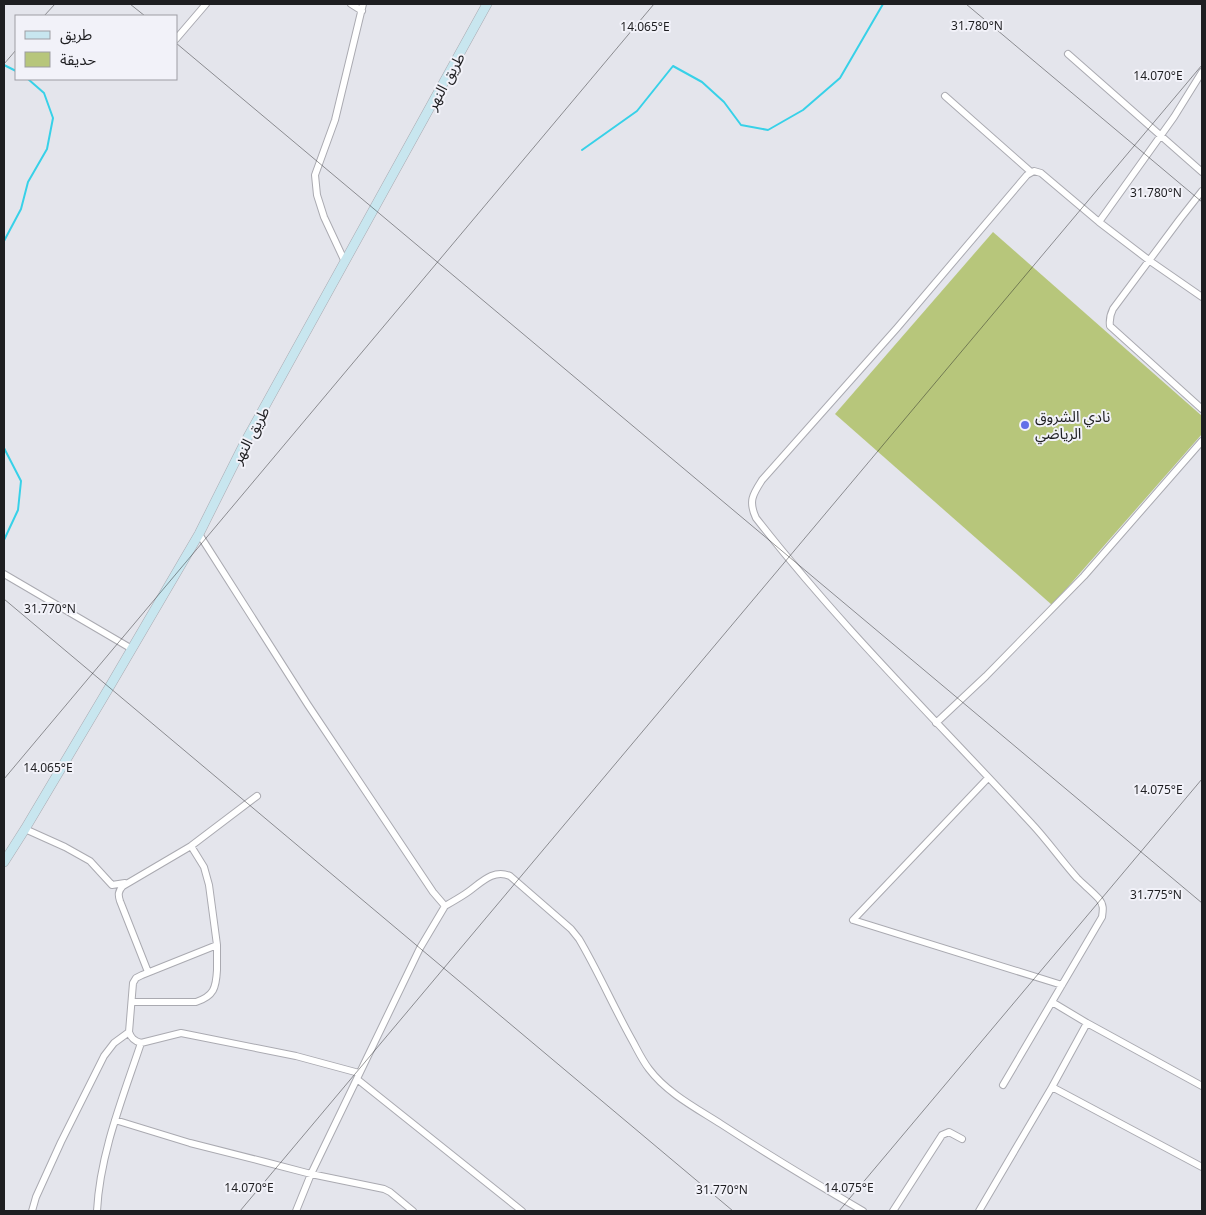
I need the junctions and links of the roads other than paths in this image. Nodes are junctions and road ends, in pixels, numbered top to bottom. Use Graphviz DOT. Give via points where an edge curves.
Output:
graph roads {
  1 [pos="206,4"];
  2 [pos="351,4"];
  3 [pos="487,4"];
  4 [pos="363,7"];
  5 [pos="178,37"];
  6 [pos="1068,54"];
  7 [pos="1202,72"];
  8 [pos="945,96"];
  9 [pos="1161,135"];
  10 [pos="1031,172"];
  11 [pos="1202,172"];
  12 [pos="1202,191"];
  13 [pos="1099,222"];
  14 [pos="1150,261"];
  15 [pos="345,262"];
  16 [pos="1202,297"];
  17 [pos="1202,409"];
  18 [pos="1202,441"];
  19 [pos="199,534"];
  20 [pos="4,574"];
  21 [pos="132,649"];
  22 [pos="936,723"];
  23 [pos="988,778"];
  24 [pos="257,796"];
  25 [pos="25,829"];
  26 [pos="191,846"];
  27 [pos="4,862"];
  28 [pos="128,883"];
  29 [pos="445,906"];
  30 [pos="217,945"];
  31 [pos="148,972"];
  32 [pos="1062,985"];
  33 [pos="132,1002"];
  34 [pos="1052,1002"];
  35 [pos="1087,1022"];
  36 [pos="130,1032"];
  37 [pos="141,1043"];
  38 [pos="358,1076"];
  39 [pos="1003,1085"];
  40 [pos="1052,1086"];
  41 [pos="1202,1086"];
  42 [pos="115,1120"];
  43 [pos="962,1139"];
  44 [pos="1202,1167"];
  45 [pos="310,1174"];
  46 [pos="32,1211"];
  47 [pos="97,1211"];
  48 [pos="296,1211"];
  49 [pos="413,1211"];
  50 [pos="522,1211"];
  51 [pos="862,1211"];
  52 [pos="893,1211"];
  53 [pos="979,1211"];
  1 -- 5 [label="street"];
  2 -- 4 [label="street"];
  3 -- 15 [label="main road, طريق النهر"];
  4 -- 15 [label="street" via="335,120 315,175 324,217"];
  6 -- 9 [label="street"];
  7 -- 9 [label="street"];
  8 -- 10 [label="street"];
  9 -- 11 [label="street"];
  9 -- 13 [label="street"];
  10 -- 13 [label="street" via="1041,173"];
  10 -- 22 [label="street" via="762,480 753,496 756,518 786,556"];
  12 -- 14 [label="street"];
  13 -- 14 [label="street"];
  14 -- 16 [label="street"];
  14 -- 17 [label="street" via="1113,309 1109,317 1110,326"];
  15 -- 19 [label="main road, طريق النهر" via="244,444"];
  18 -- 22 [label="street" via="1084,576"];
  19 -- 21 [label="main road, طريق النهر"];
  19 -- 29 [label="street" via="308,705"];
  20 -- 21 [label="street"];
  21 -- 25 [label="main road, طريق النهر"];
  22 -- 23 [label="street"];
  23 -- 32 [label="street" via="1102,904 1102,917"];
  23 -- 32 [label="street" via="853,920"];
  24 -- 26 [label="street"];
  25 -- 27 [label="main road, طريق النهر"];
  25 -- 28 [label="street" via="90,861 112,885"];
  26 -- 28 [label="street"];
  26 -- 30 [label="street" via="208,880"];
  28 -- 31 [label="street" via="120,889 119,896"];
  29 -- 38 [label="street" via="420,948"];
  29 -- 51 [label="street" via="493,875 510,876 580,938 622,1022 657,1078 683,1100"];
  30 -- 31 [label="street"];
  30 -- 33 [label="street" via="216,984 204,1000"];
  31 -- 33 [label="street" via="136,978"];
  32 -- 34 [label="street"];
  33 -- 36 [label="street"];
  34 -- 35 [label="street"];
  34 -- 39 [label="street"];
  35 -- 40 [label="street"];
  35 -- 41 [label="street"];
  36 -- 37 [label="street" via="136,1042"];
  36 -- 46 [label="street" via="114,1043 104,1056 61,1142"];
  37 -- 38 [label="street" via="181,1033 296,1056"];
  37 -- 42 [label="street"];
  38 -- 45 [label="street"];
  38 -- 50 [label="street"];
  40 -- 44 [label="street"];
  40 -- 53 [label="street"];
  42 -- 45 [label="street"];
  42 -- 47 [label="street" via="103,1166"];
  43 -- 52 [label="street" via="949,1132 942,1135"];
  45 -- 48 [label="street"];
  45 -- 49 [label="street" via="384,1189"];
}
